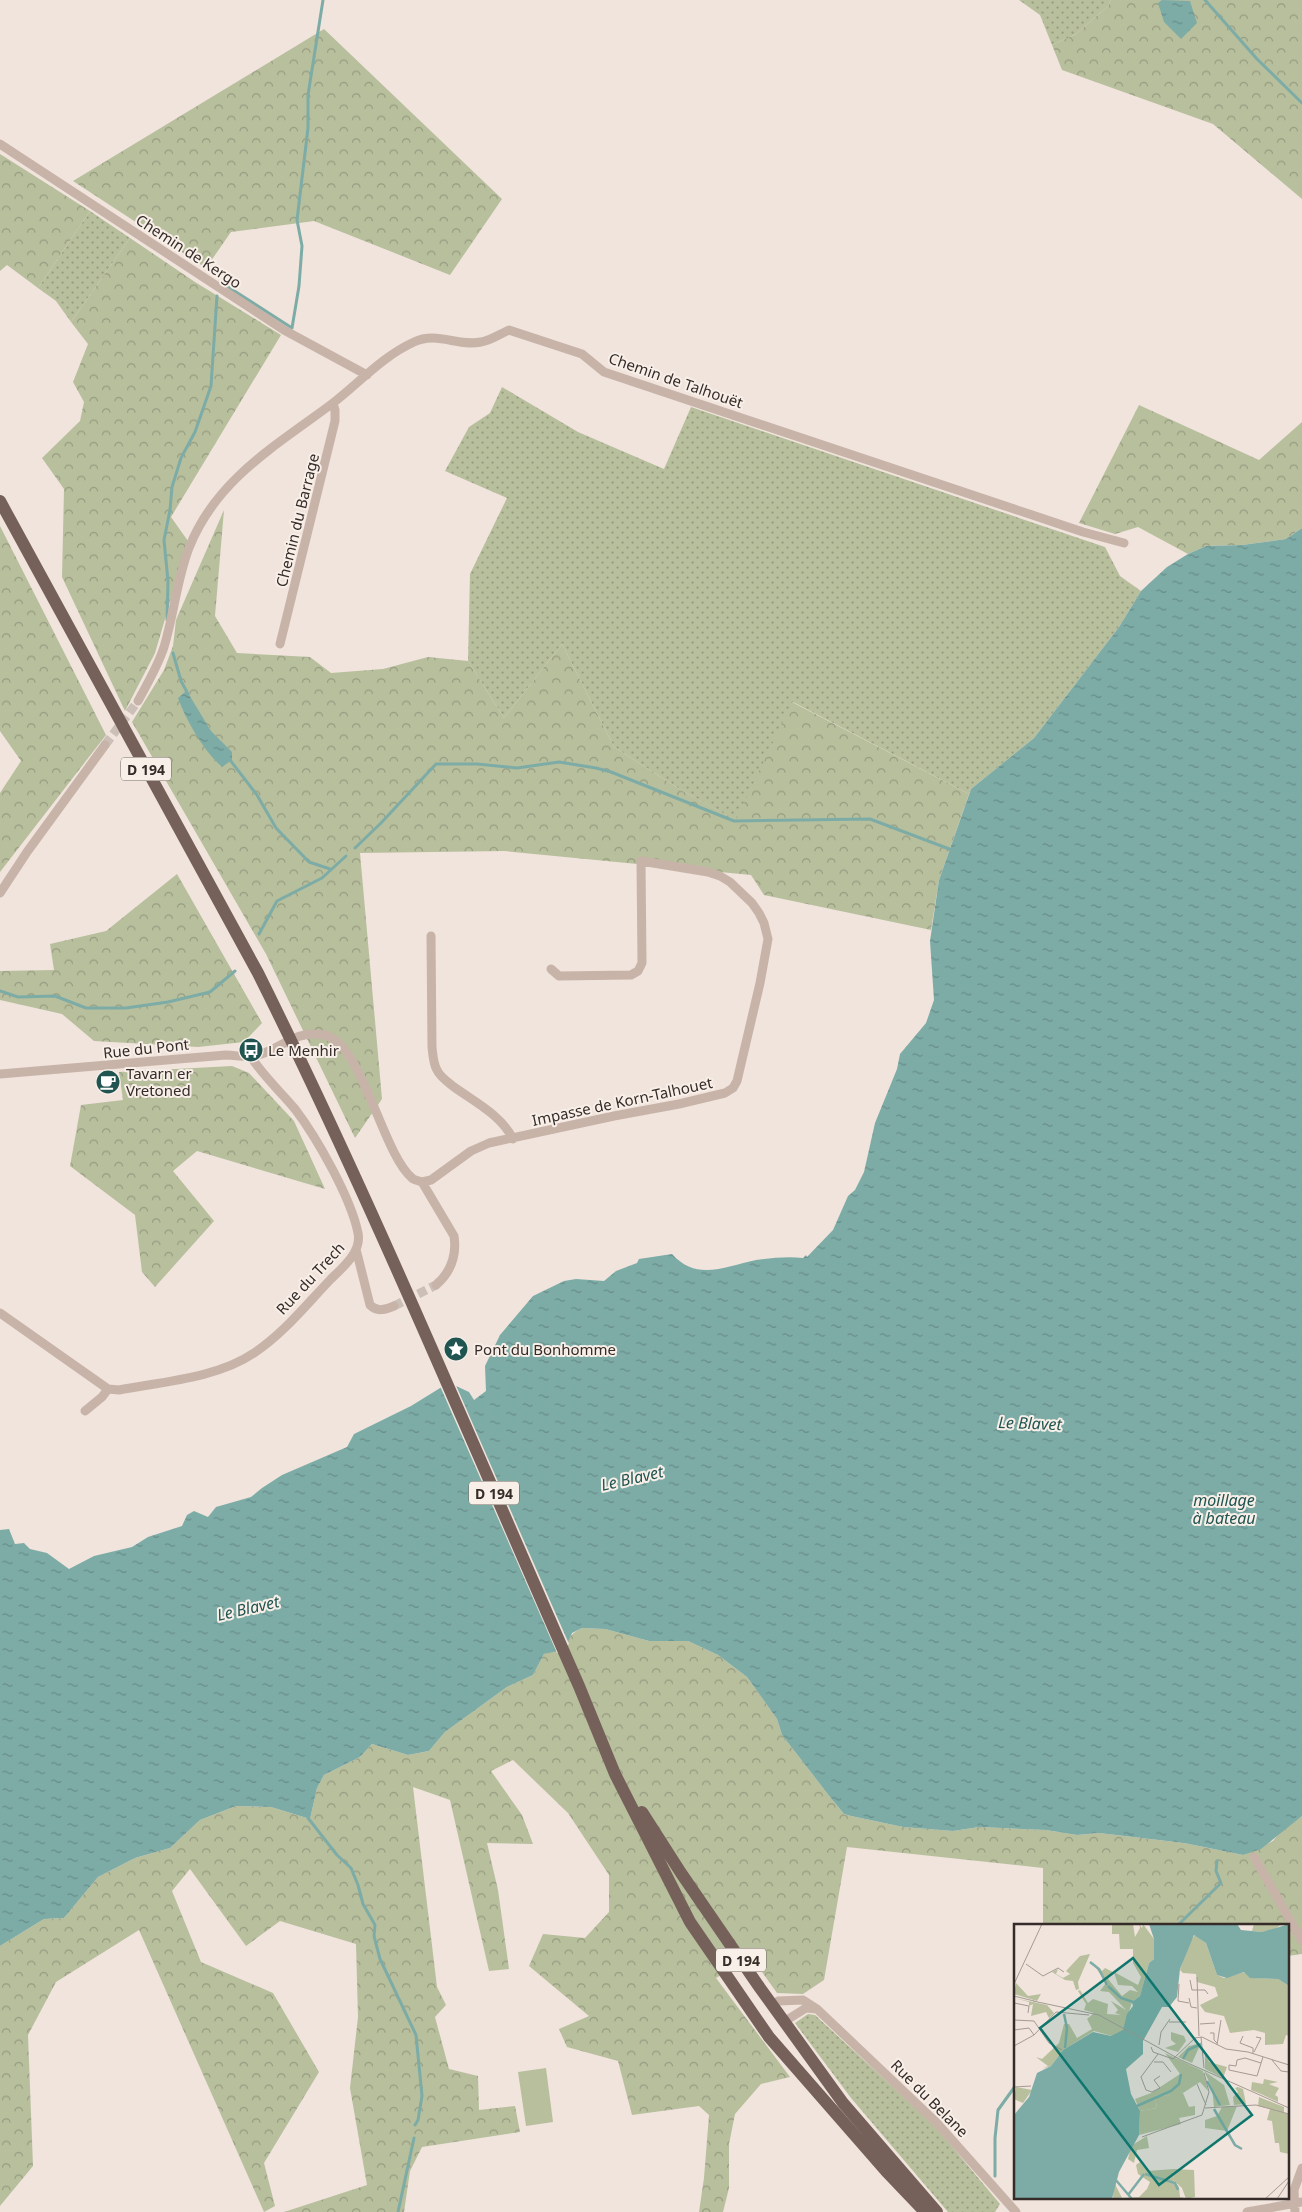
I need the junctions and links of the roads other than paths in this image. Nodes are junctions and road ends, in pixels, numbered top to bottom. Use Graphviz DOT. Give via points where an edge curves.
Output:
graph roads {
  1 [pos="0,144"];
  2 [pos="367,375"];
  3 [pos="333,402"];
  4 [pos="0,502"];
  5 [pos="1124,543"];
  6 [pos="280,644"];
  7 [pos="138,701"];
  8 [pos="105,745"];
  9 [pos="0,893"];
  10 [pos="431,936"];
  11 [pos="551,969"];
  12 [pos="290,1039"];
  13 [pos="252,1057"];
  14 [pos="0,1074"];
  15 [pos="513,1138"];
  16 [pos="422,1182"];
  17 [pos="356,1249"];
  18 [pos="436,1285"];
  19 [pos="394,1306"];
  20 [pos="0,1313"];
  21 [pos="108,1389"];
  22 [pos="85,1411"];
  23 [pos="579,1686"];
  24 [pos="1254,1857"];
  25 [pos="1302,1942"];
  26 [pos="778,2000"];
  27 [pos="817,2009"];
  28 [pos="790,2018"];
  29 [pos="1302,2168"];
  30 [pos="1297,2206"];
  31 [pos="925,2212"];
  32 [pos="937,2212"];
  33 [pos="1016,2212"];
  34 [pos="1247,2212"];
  1 -- 2 [label="street, Chemin de Kergo" via="284,330"];
  2 -- 3 [label="street, Chemin de Talhouët"];
  2 -- 5 [label="street, Chemin de Talhouët" via="395,352 417,340 438,337 482,342 509,330 582,354 604,372"];
  3 -- 6 [label="street, Chemin du Barrage" via="335,421"];
  3 -- 7 [label="street, Chemin de Talhouët" via="249,465 206,514 185,559 164,649"];
  4 -- 12 [label="main road, D 194" via="258,973"];
  8 -- 9 [label="street"];
  10 -- 15 [label="street" via="432,1031 436,1068 445,1080 492,1114"];
  11 -- 15 [label="street, Impasse de Korn-Talhouet" via="559,976 630,975 638,971 642,963 641,860 708,872 730,882 759,912 768,939 733,1088 679,1104"];
  12 -- 13 [label="street, Rue du Pont"];
  12 -- 16 [label="street, Rue du Pont" via="312,1034 326,1035 345,1051 398,1158 412,1179"];
  12 -- 23 [label="main road, D 194" via="345,1153"];
  13 -- 14 [label="street, Rue du Pont" via="226,1055"];
  13 -- 17 [label="street, Rue du Trech" via="259,1071 312,1132 327,1159 358,1234"];
  15 -- 16 [label="street, Impasse de Korn-Talhouet" via="471,1151 431,1180"];
  16 -- 18 [label="street, Rue du Pont" via="454,1236 452,1265"];
  17 -- 19 [label="street" via="370,1305 381,1310"];
  17 -- 21 [label="street, Rue du Trech" via="346,1265 268,1343 240,1361 195,1376 119,1390"];
  20 -- 21 [label="street"];
  21 -- 22 [label="street"];
  23 -- 31 [label="main road, D 194" via="615,1774 690,1922 769,2037"];
  23 -- 32 [label="main road, D 194" via="642,1813 681,1873 844,2103"];
  24 -- 25 [label="street"];
  26 -- 27 [label="street, Rue du Belane" via="803,2000"];
  27 -- 28 [label="street" via="806,2008"];
  27 -- 33 [label="street, Rue du Belane" via="937,2123"];
  29 -- 30 [label="street" via="1294,2190"];
  30 -- 34 [label="street"];
}
